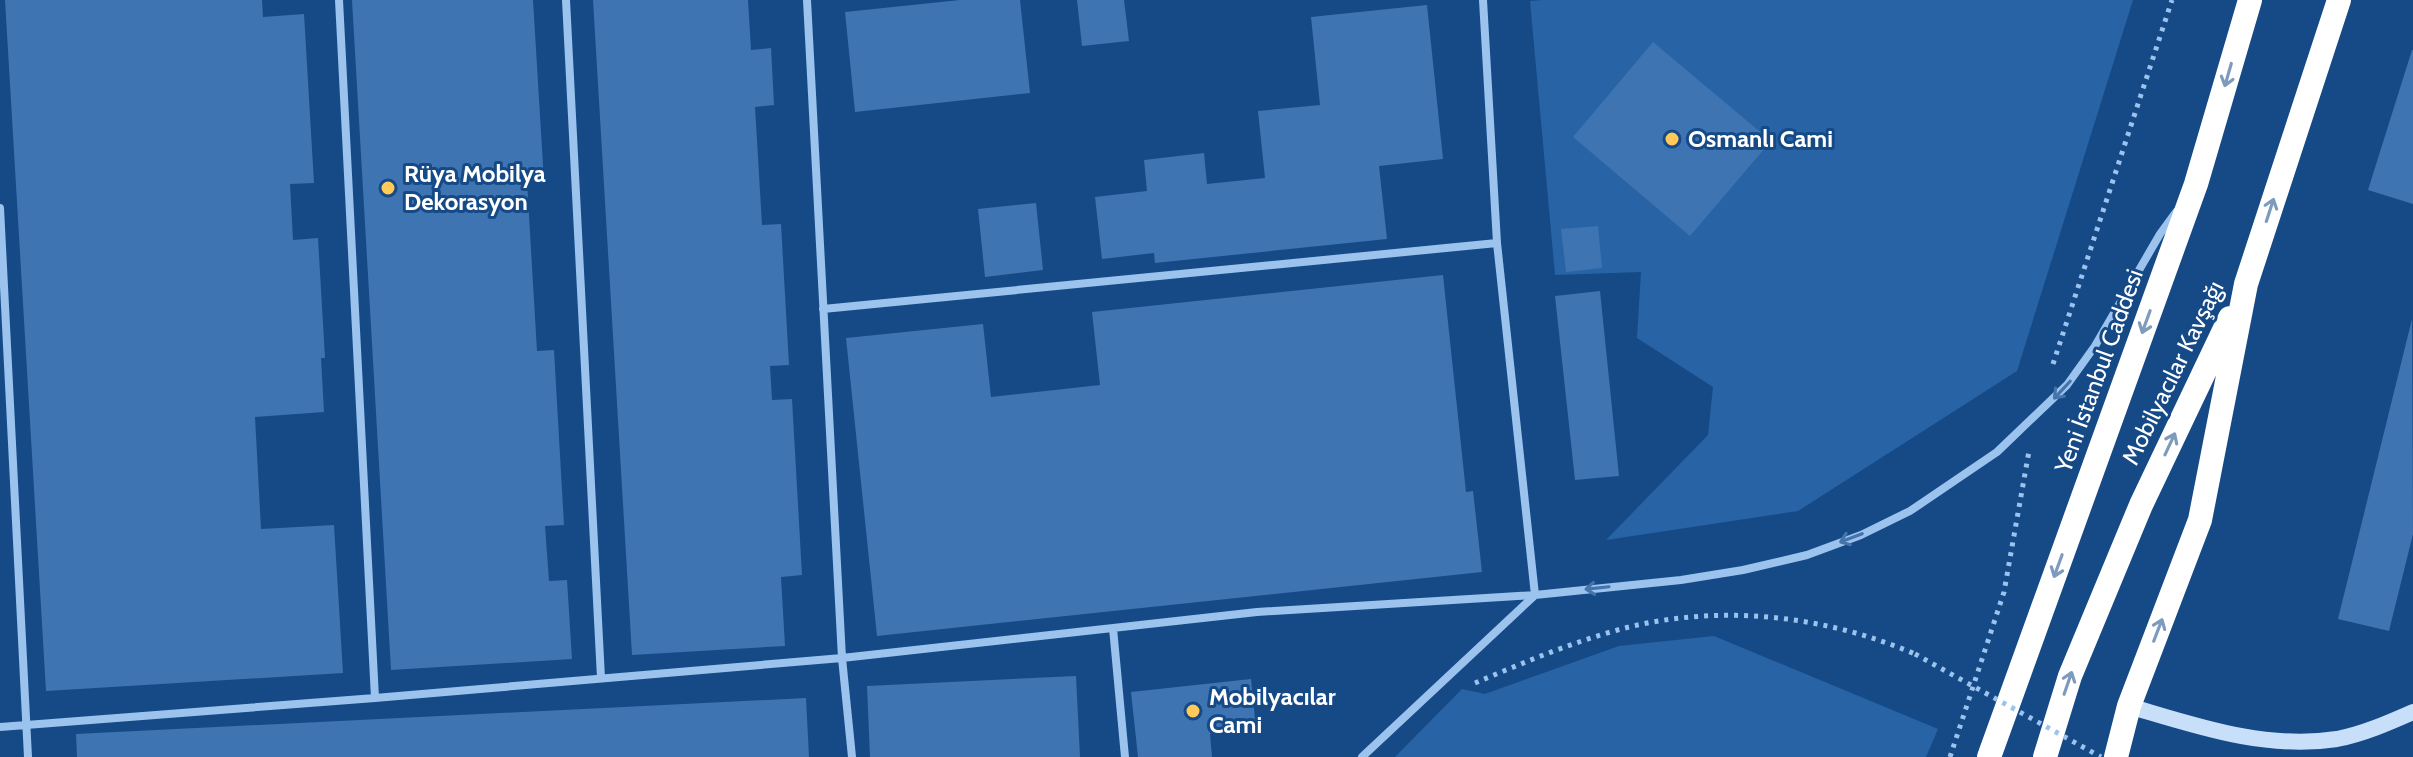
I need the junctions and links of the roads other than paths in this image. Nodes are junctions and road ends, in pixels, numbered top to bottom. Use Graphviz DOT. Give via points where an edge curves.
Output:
graph roads {
  1 [pos="339,0"];
  2 [pos="566,0"];
  3 [pos="807,0"];
  4 [pos="1483,0"];
  5 [pos="2250,0"];
  6 [pos="2339,0"];
  7 [pos="2196,184"];
  8 [pos="0,208"];
  9 [pos="1497,243"];
  10 [pos="2246,284"];
  11 [pos="823,309"];
  12 [pos="1535,595"];
  13 [pos="1113,628"];
  14 [pos="842,658"];
  15 [pos="601,678"];
  16 [pos="375,698"];
  17 [pos="2129,706"];
  18 [pos="2413,712"];
  19 [pos="27,726"];
  20 [pos="0,727"];
  21 [pos="28,757"];
  22 [pos="852,757"];
  23 [pos="1125,757"];
  24 [pos="1362,757"];
  25 [pos="1989,757"];
  26 [pos="2045,757"];
  27 [pos="2116,757"];
  1 -- 16 [label="street"];
  2 -- 15 [label="street"];
  3 -- 11 [label="street"];
  4 -- 9 [label="street"];
  5 -- 7 [label="highway, Yeni İstanbul Caddesi, one-way"];
  10 -- 6 [label="highway, one-way"];
  7 -- 12 [label="street, one-way" via="2067,385 1997,452 1910,511 1807,555 1743,570"];
  7 -- 25 [label="highway, Yeni İstanbul Caddesi, one-way"];
  8 -- 19 [label="street"];
  9 -- 11 [label="street"];
  9 -- 12 [label="street"];
  17 -- 10 [label="highway, Mobilyacılar Kavşağı, one-way" via="2200,520"];
  26 -- 10 [label="highway, Mobilyacılar Kavşağı, one-way" via="2070,676 2141,505"];
  11 -- 14 [label="street"];
  12 -- 13 [label="street" via="1257,612"];
  12 -- 24 [label="street"];
  13 -- 14 [label="street"];
  13 -- 23 [label="street"];
  14 -- 15 [label="street"];
  14 -- 22 [label="street"];
  15 -- 16 [label="street"];
  16 -- 19 [label="street"];
  17 -- 18 [label="street" via="2252,739 2296,742 2338,739"];
  17 -- 27 [label="highway, Mobilyacılar Kavşağı"];
  19 -- 20 [label="street"];
  19 -- 21 [label="street"];
}
